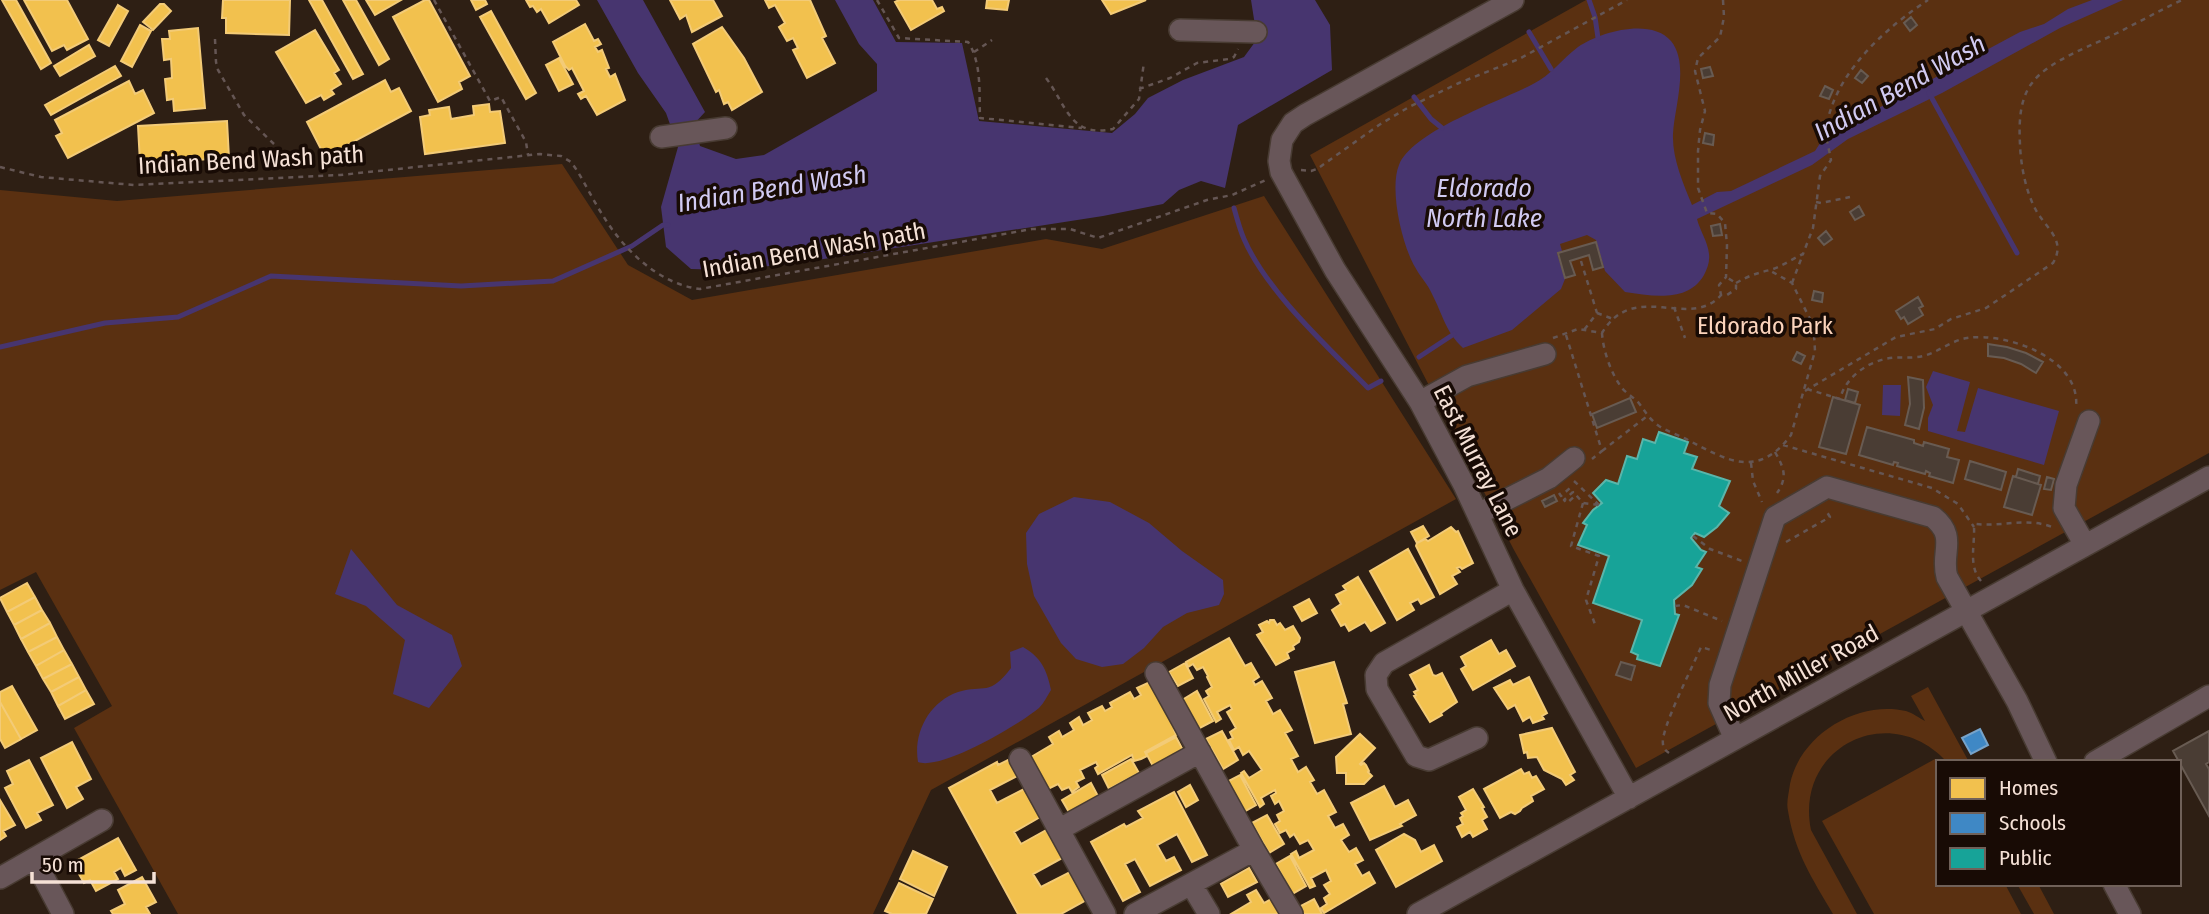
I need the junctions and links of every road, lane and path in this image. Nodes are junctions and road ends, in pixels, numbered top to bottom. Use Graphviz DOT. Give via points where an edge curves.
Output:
graph roads {
  1 [pos="434,0"];
  2 [pos="877,0"];
  3 [pos="1512,0"];
  4 [pos="1627,0"];
  5 [pos="1723,0"];
  6 [pos="1928,0"];
  7 [pos="2182,0"];
  8 [pos="1180,30"];
  9 [pos="1247,32"];
  10 [pos="215,38"];
  11 [pos="992,40"];
  12 [pos="974,52"];
  13 [pos="1144,62"];
  14 [pos="1046,78"];
  15 [pos="1139,89"];
  16 [pos="726,128"];
  17 [pos="1082,128"];
  18 [pos="661,137"];
  19 [pos="274,144"];
  20 [pos="528,155"];
  21 [pos="0,167"];
  22 [pos="1296,169"];
  23 [pos="1266,180"];
  24 [pos="1850,197"];
  25 [pos="1816,202"];
  26 [pos="1803,254"];
  27 [pos="1581,261"];
  28 [pos="1769,270"];
  29 [pos="1726,276"];
  30 [pos="1736,283"];
  31 [pos="1792,283"];
  32 [pos="1721,295"];
  33 [pos="1674,307"];
  34 [pos="1597,313"];
  35 [pos="1613,319"];
  36 [pos="1584,330"];
  37 [pos="1602,332"];
  38 [pos="1685,338"];
  39 [pos="1549,346"];
  40 [pos="1806,390"];
  41 [pos="1420,402"];
  42 [pos="2083,415"];
  43 [pos="1647,416"];
  44 [pos="1783,445"];
  45 [pos="1602,451"];
  46 [pos="1775,452"];
  47 [pos="1574,458"];
  48 [pos="1826,458"];
  49 [pos="1751,463"];
  50 [pos="1824,466"];
  51 [pos="2209,477"];
  52 [pos="1574,481"];
  53 [pos="1556,490"];
  54 [pos="1775,495"];
  55 [pos="1769,499"];
  56 [pos="1583,503"];
  57 [pos="1823,505"];
  58 [pos="1478,514"];
  59 [pos="1974,527"];
  60 [pos="2057,529"];
  61 [pos="1693,536"];
  62 [pos="2085,545"];
  63 [pos="1753,558"];
  64 [pos="1981,581"];
  65 [pos="1513,590"];
  66 [pos="1675,606"];
  67 [pos="1726,610"];
  68 [pos="1966,611"];
  69 [pos="1722,621"];
  70 [pos="1596,627"];
  71 [pos="1718,631"];
  72 [pos="1715,640"];
  73 [pos="1156,673"];
  74 [pos="2209,696"];
  75 [pos="1477,738"];
  76 [pos="1735,739"];
  77 [pos="1200,752"];
  78 [pos="1669,753"];
  79 [pos="1020,759"];
  80 [pos="2045,760"];
  81 [pos="2098,760"];
  82 [pos="1629,797"];
  83 [pos="102,820"];
  84 [pos="1059,829"];
  85 [pos="1254,850"];
  86 [pos="34,859"];
  87 [pos="0,878"];
  88 [pos="1191,884"];
  89 [pos="2114,886"];
  90 [pos="63,914"];
  91 [pos="1105,914"];
  92 [pos="1135,914"];
  93 [pos="1209,914"];
  94 [pos="1292,914"];
  95 [pos="1418,914"];
  96 [pos="2130,914"];
  1 -- 20 [label="path" via="490,101 501,97 526,142"];
  2 -- 12 [label="path" via="899,38 968,42"];
  3 -- 41 [label="street, East Murray Lane" via="1305,115 1286,132 1279,151 1281,172 1297,203"];
  4 -- 22 [label="path" via="1519,59 1409,107 1317,169"];
  5 -- 29 [label="path" via="1720,37 1698,58 1695,71 1705,111 1698,151 1701,201 1707,214 1717,214 1725,223"];
  6 -- 25 [label="path" via="1882,36 1847,77 1832,106 1826,131 1831,160 1820,176"];
  7 -- 40 [label="path" via="2045,71 2032,82 2024,98 2021,156 2036,211 2058,246 2053,263 1986,308 1951,318 1935,329 1896,337"];
  8 -- 9 [label="street"];
  9 -- 15 [label="path" via="1234,57 1197,63"];
  10 -- 19 [label="path" via="218,70 244,115"];
  11 -- 12 [label="path"];
  12 -- 17 [label="path" via="980,118"];
  13 -- 15 [label="path"];
  14 -- 17 [label="path" via="1071,120"];
  15 -- 17 [label="path" via="1139,99 1113,129"];
  16 -- 18 [label="street"];
  20 -- 21 [label="path, Indian Bend Wash path" via="340,175 134,185 41,177"];
  20 -- 23 [label="path, Indian Bend Wash path" via="561,156 571,162 622,242 673,282 700,289 1032,229 1070,229 1098,238"];
  24 -- 25 [label="path"];
  25 -- 26 [label="path"];
  26 -- 28 [label="path"];
  26 -- 31 [label="path"];
  27 -- 34 [label="path"];
  28 -- 30 [label="path"];
  28 -- 31 [label="path"];
  29 -- 30 [label="path"];
  29 -- 32 [label="path" via="1719,285"];
  30 -- 32 [label="path" via="1732,293"];
  31 -- 40 [label="path" via="1814,334"];
  32 -- 33 [label="path" via="1702,308"];
  33 -- 35 [label="path" via="1634,307"];
  33 -- 38 [label="path"];
  34 -- 35 [label="path"];
  34 -- 36 [label="path"];
  35 -- 37 [label="path"];
  36 -- 37 [label="path"];
  36 -- 39 [label="path"];
  37 -- 43 [label="path" via="1617,380"];
  39 -- 41 [label="street" via="1467,376"];
  40 -- 42 [label="path" via="1840,399 1843,386 1854,374 1884,359 1925,356 1967,338 1998,338 2027,345 2053,362 2073,386"];
  40 -- 44 [label="path" via="1791,435"];
  41 -- 58 [label="street, East Murray Lane"];
  42 -- 62 [label="street" via="2064,508"];
  43 -- 45 [label="path"];
  43 -- 49 [label="path" via="1661,428 1726,460"];
  44 -- 46 [label="path"];
  44 -- 48 [label="path"];
  46 -- 49 [label="path"];
  46 -- 54 [label="path" via="1785,471"];
  47 -- 58 [label="street" via="1549,478"];
  48 -- 50 [label="path"];
  48 -- 59 [label="path" via="1933,488 1958,504"];
  49 -- 55 [label="path" via="1757,495 1762,502"];
  51 -- 62 [label="street, North Miller Road"];
  52 -- 56 [label="path" via="1599,505"];
  53 -- 56 [label="path" via="1561,496 1570,488 1573,492 1564,500 1567,503 1576,495"];
  56 -- 70 [label="path" via="1571,546 1599,556 1586,600"];
  57 -- 63 [label="path" via="1830,517"];
  58 -- 65 [label="street, East Murray Lane"];
  59 -- 60 [label="path" via="2016,521"];
  59 -- 64 [label="path" via="1973,559"];
  61 -- 63 [label="path" via="1710,549"];
  62 -- 68 [label="street, North Miller Road"];
  63 -- 68 [label="street" via="1775,517 1827,487 1933,517 1943,525 1947,577"];
  63 -- 76 [label="street" via="1720,689 1719,703"];
  65 -- 75 [label="street" via="1384,663 1376,675 1377,689 1416,756 1429,760"];
  65 -- 82 [label="street, East Murray Lane"];
  66 -- 69 [label="path"];
  67 -- 69 [label="path"];
  68 -- 76 [label="street, North Miller Road"];
  68 -- 80 [label="street"];
  69 -- 71 [label="path"];
  72 -- 78 [label="path" via="1712,650 1702,647 1672,715 1663,741"];
  73 -- 77 [label="street"];
  74 -- 81 [label="street"];
  76 -- 82 [label="street, North Miller Road"];
  77 -- 84 [label="street"];
  77 -- 85 [label="street"];
  79 -- 84 [label="street"];
  82 -- 95 [label="street, North Miller Road"];
  83 -- 86 [label="street"];
  84 -- 91 [label="street"];
  85 -- 88 [label="street"];
  85 -- 94 [label="street"];
  86 -- 87 [label="street"];
  86 -- 90 [label="street"];
  88 -- 92 [label="street"];
  88 -- 93 [label="street"];
  89 -- 96 [label="street"];
}
